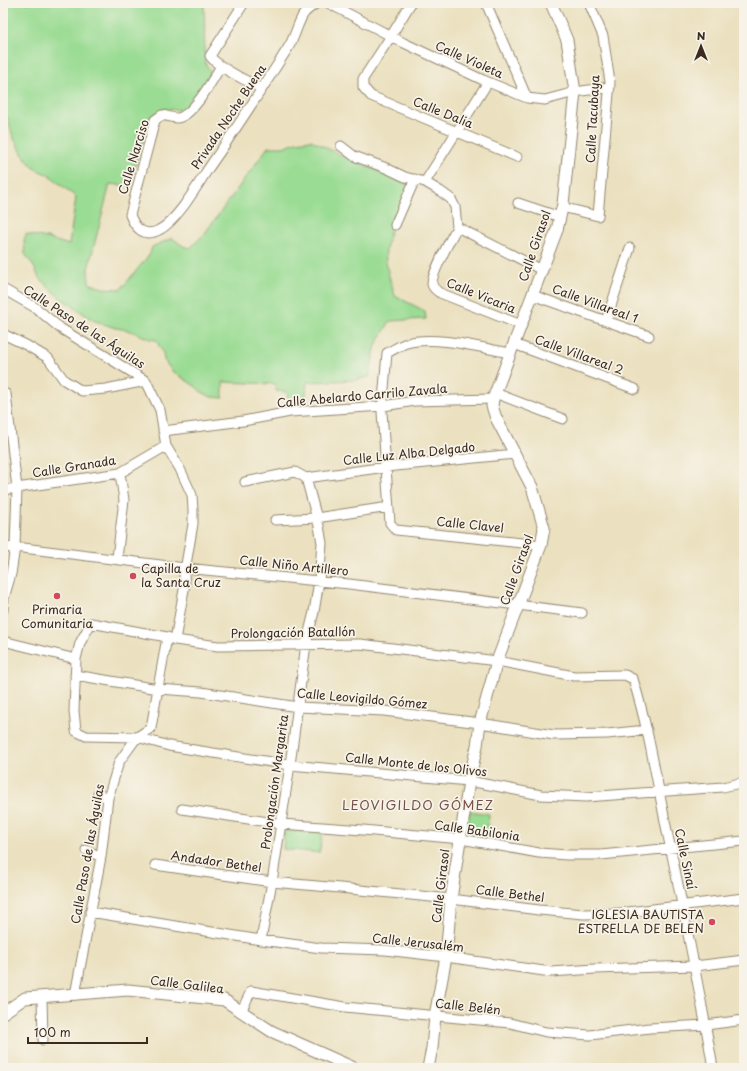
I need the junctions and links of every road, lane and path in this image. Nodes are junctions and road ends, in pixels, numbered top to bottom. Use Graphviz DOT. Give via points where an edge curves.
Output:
graph roads {
  1 [pos="244,3"];
  2 [pos="317,3"];
  3 [pos="328,3"];
  4 [pos="411,3"];
  5 [pos="486,3"];
  6 [pos="551,3"];
  7 [pos="589,3"];
  8 [pos="391,36"];
  9 [pos="221,66"];
  10 [pos="488,82"];
  11 [pos="610,87"];
  12 [pos="262,89"];
  13 [pos="575,92"];
  14 [pos="527,98"];
  15 [pos="457,132"];
  16 [pos="341,146"];
  17 [pos="518,157"];
  18 [pos="415,179"];
  19 [pos="425,182"];
  20 [pos="518,203"];
  21 [pos="561,212"];
  22 [pos="395,226"];
  23 [pos="457,227"];
  24 [pos="149,234"];
  25 [pos="630,248"];
  26 [pos="542,270"];
  27 [pos="3,289"];
  28 [pos="532,295"];
  29 [pos="606,321"];
  30 [pos="521,325"];
  31 [pos="3,334"];
  32 [pos="649,336"];
  33 [pos="512,348"];
  34 [pos="146,381"];
  35 [pos="635,389"];
  36 [pos="4,394"];
  37 [pos="494,396"];
  38 [pos="383,406"];
  39 [pos="563,418"];
  40 [pos="163,431"];
  41 [pos="166,446"];
  42 [pos="3,450"];
  43 [pos="13,450"];
  44 [pos="515,454"];
  45 [pos="386,467"];
  46 [pos="120,473"];
  47 [pos="306,478"];
  48 [pos="245,482"];
  49 [pos="17,488"];
  50 [pos="3,490"];
  51 [pos="389,508"];
  52 [pos="316,518"];
  53 [pos="275,520"];
  54 [pos="541,545"];
  55 [pos="15,546"];
  56 [pos="3,548"];
  57 [pos="117,558"];
  58 [pos="185,568"];
  59 [pos="319,581"];
  60 [pos="518,605"];
  61 [pos="3,610"];
  62 [pos="582,612"];
  63 [pos="171,639"];
  64 [pos="3,641"];
  65 [pos="306,644"];
  66 [pos="76,659"];
  67 [pos="497,661"];
  68 [pos="75,674"];
  69 [pos="633,679"];
  70 [pos="158,689"];
  71 [pos="298,707"];
  72 [pos="480,723"];
  73 [pos="647,730"];
  74 [pos="137,737"];
  75 [pos="290,765"];
  76 [pos="469,781"];
  77 [pos="744,782"];
  78 [pos="659,791"];
  79 [pos="98,794"];
  80 [pos="108,798"];
  81 [pos="182,809"];
  82 [pos="281,824"];
  83 [pos="461,839"];
  84 [pos="744,841"];
  85 [pos="670,848"];
  86 [pos="86,850"];
  87 [pos="101,857"];
  88 [pos="155,865"];
  89 [pos="272,882"];
  90 [pos="744,898"];
  91 [pos="451,899"];
  92 [pos="682,904"];
  93 [pos="90,912"];
  94 [pos="262,940"];
  95 [pos="446,956"];
  96 [pos="744,960"];
  97 [pos="695,966"];
  98 [pos="75,995"];
  99 [pos="42,997"];
  100 [pos="241,1012"];
  101 [pos="3,1013"];
  102 [pos="435,1016"];
  103 [pos="744,1020"];
  104 [pos="706,1025"];
  105 [pos="44,1040"];
  106 [pos="354,1068"];
  107 [pos="428,1068"];
  108 [pos="713,1068"];
  1 -- 9 [label="street" via="210,56"];
  2 -- 12 [label="street, Privada Noche Buena" via="304,14 291,43"];
  3 -- 8 [label="street, Calle Violeta"];
  4 -- 8 [label="street"];
  5 -- 14 [label="street"];
  6 -- 13 [label="street, Calle Girasol" via="567,40"];
  7 -- 11 [label="street, Calle Tacubaya" via="603,36"];
  8 -- 10 [label="street, Calle Violeta"];
  8 -- 15 [label="street, Calle Dalia" via="363,79 363,87 371,96"];
  9 -- 12 [label="street"];
  9 -- 24 [label="street, Calle Narciso" via="187,115 178,118 162,115 156,120 130,215 139,230"];
  10 -- 14 [label="street, Calle Violeta"];
  10 -- 15 [label="street"];
  11 -- 13 [label="street, Calle Violeta"];
  11 -- 21 [label="street, Calle Tacubaya" via="598,216"];
  12 -- 24 [label="street, Privada Noche Buena" via="188,200 170,222"];
  13 -- 14 [label="street, Calle Violeta" via="545,100"];
  13 -- 21 [label="street, Calle Girasol"];
  15 -- 17 [label="street, Calle Dalia"];
  15 -- 19 [label="street"];
  16 -- 18 [label="street" via="354,156"];
  18 -- 19 [label="street"];
  18 -- 22 [label="street"];
  19 -- 23 [label="street" via="451,199 455,207"];
  20 -- 21 [label="street"];
  21 -- 26 [label="street, Calle Girasol"];
  23 -- 26 [label="street"];
  23 -- 30 [label="street, Calle Vicaria" via="432,282 434,289"];
  25 -- 29 [label="street"];
  26 -- 28 [label="street, Calle Girasol"];
  27 -- 34 [label="street, Calle Paso de las Águilas"];
  28 -- 29 [label="street, Calle Villareal 1"];
  28 -- 30 [label="street, Calle Girasol"];
  29 -- 32 [label="street, Calle Villareal 1"];
  30 -- 33 [label="street, Calle Girasol"];
  31 -- 34 [label="street" via="48,358 64,380 82,391"];
  33 -- 35 [label="street, Calle Villareal 2"];
  33 -- 37 [label="street, Calle Girasol"];
  33 -- 38 [label="street, Calle Villareal 2" via="421,340 405,343 387,353"];
  34 -- 40 [label="street, Calle Paso de las Águilas" via="160,410"];
  36 -- 43 [label="street"];
  37 -- 38 [label="street, Calle Abelardo Carrilo Zavala" via="415,401"];
  37 -- 39 [label="street"];
  37 -- 44 [label="street, Calle Girasol" via="492,406 496,418"];
  38 -- 40 [label="street, Calle Abelardo Carrilo Zavala" via="290,412"];
  38 -- 45 [label="street"];
  40 -- 41 [label="street, Calle Paso de las Águilas"];
  41 -- 46 [label="street, Calle Granada"];
  41 -- 58 [label="street, Calle Paso de las Águilas" via="192,496 193,524"];
  42 -- 43 [label="street"];
  43 -- 49 [label="street"];
  44 -- 45 [label="street, Calle Luz Alba Delgado"];
  44 -- 54 [label="street, Calle Girasol" via="532,487 544,528"];
  45 -- 47 [label="street, Calle Luz Alba Delgado"];
  45 -- 51 [label="street"];
  46 -- 49 [label="street, Calle Granada"];
  46 -- 57 [label="street" via="124,500"];
  47 -- 48 [label="street" via="295,472"];
  47 -- 52 [label="street, Prolongación Margarita"];
  49 -- 50 [label="street, Calle Granada"];
  49 -- 55 [label="street"];
  51 -- 52 [label="street"];
  51 -- 54 [label="street, Calle Clavel" via="390,523 396,530"];
  52 -- 53 [label="street"];
  52 -- 59 [label="street, Prolongación Margarita" via="322,543"];
  54 -- 60 [label="street, Calle Girasol"];
  55 -- 56 [label="street, Calle Niño Artillero"];
  55 -- 57 [label="street, Calle Niño Artillero"];
  55 -- 61 [label="street"];
  57 -- 58 [label="street, Calle Niño Artillero"];
  58 -- 59 [label="street, Calle Niño Artillero"];
  58 -- 63 [label="street, Calle Paso de las Águilas" via="185,584"];
  59 -- 60 [label="street, Calle Niño Artillero"];
  59 -- 65 [label="street, Prolongación Margarita"];
  60 -- 62 [label="street, Calle Niño Artillero"];
  60 -- 67 [label="street, Calle Girasol"];
  63 -- 65 [label="street, Prolongación Batallón" via="218,646"];
  63 -- 66 [label="street, Prolongación Batallón" via="91,623 80,643"];
  63 -- 70 [label="street, Calle Paso de las Águilas"];
  64 -- 66 [label="street"];
  65 -- 67 [label="street, Prolongación Batallón" via="360,644"];
  65 -- 71 [label="street, Prolongación Margarita"];
  66 -- 68 [label="street"];
  67 -- 69 [label="street, Prolongación Batallón" via="574,676 624,674"];
  67 -- 72 [label="street, Calle Girasol"];
  68 -- 70 [label="street, Calle Leovigildo Gómez"];
  68 -- 74 [label="street, Calle Monte de los Olivos" via="76,731 86,736"];
  69 -- 73 [label="street, Calle Sinaí"];
  70 -- 71 [label="street, Calle Leovigildo Gómez" via="201,692"];
  70 -- 74 [label="street, Calle Paso de las Águilas" via="151,728"];
  71 -- 72 [label="street, Calle Leovigildo Gómez" via="384,711"];
  71 -- 75 [label="street, Prolongación Margarita"];
  72 -- 73 [label="street, Calle Leovigildo Gómez" via="554,735"];
  72 -- 76 [label="street, Calle Girasol"];
  73 -- 78 [label="street, Calle Sinaí"];
  74 -- 75 [label="street, Calle Monte de los Olivos" via="169,746"];
  74 -- 80 [label="street, Calle Paso de las Águilas" via="119,762"];
  75 -- 76 [label="street, Calle Monte de los Olivos"];
  75 -- 82 [label="street, Prolongación Margarita"];
  76 -- 78 [label="street, Calle Monte de los Olivos" via="541,795 586,797"];
  76 -- 83 [label="street, Calle Girasol"];
  77 -- 78 [label="street, Calle Monte de los Olivos" via="723,787"];
  78 -- 85 [label="street, Calle Sinaí"];
  79 -- 80 [label="street"];
  80 -- 87 [label="street, Calle Paso de las Águilas"];
  81 -- 82 [label="street, Calle Babilonia"];
  82 -- 83 [label="street, Calle Babilonia"];
  82 -- 89 [label="street, Prolongación Margarita"];
  83 -- 85 [label="street, Calle Babilonia" via="539,854 601,855"];
  83 -- 91 [label="street, Calle Girasol"];
  84 -- 85 [label="street, Calle Babilonia"];
  85 -- 92 [label="street, Calle Sinaí"];
  86 -- 87 [label="street"];
  87 -- 93 [label="street, Calle Paso de las Águilas"];
  88 -- 89 [label="street, Andador Bethel"];
  89 -- 91 [label="street, Calle Bethel"];
  89 -- 94 [label="street, Prolongación Margarita"];
  90 -- 92 [label="street, Calle Bethel"];
  91 -- 92 [label="street, Calle Bethel" via="584,914 620,913"];
  91 -- 95 [label="street, Calle Girasol"];
  92 -- 97 [label="street, Calle Sinaí"];
  93 -- 94 [label="street, Calle Jerusalém"];
  93 -- 98 [label="street, Calle Paso de las Águilas"];
  94 -- 95 [label="street, Calle Jerusalém" via="321,948 385,950"];
  95 -- 97 [label="street, Calle Jerusalém" via="551,972 595,968"];
  95 -- 102 [label="street, Calle Girasol"];
  96 -- 97 [label="street, Calle Jerusalém"];
  97 -- 104 [label="street, Calle Sinaí"];
  98 -- 99 [label="street, Calle Galilea"];
  98 -- 100 [label="street, Calle Galilea" via="128,990 158,993 224,1000"];
  99 -- 101 [label="street, Calle Galilea" via="26,998"];
  99 -- 105 [label="street"];
  100 -- 102 [label="street, Calle Belén" via="251,991 345,1007"];
  100 -- 106 [label="street, Calle Galilea" via="271,1031"];
  102 -- 104 [label="street, Calle Belén" via="510,1023 546,1032 590,1035"];
  102 -- 107 [label="street, Calle Girasol"];
  103 -- 104 [label="street, Calle Belén"];
  104 -- 108 [label="street, Calle Sinaí"];
}
